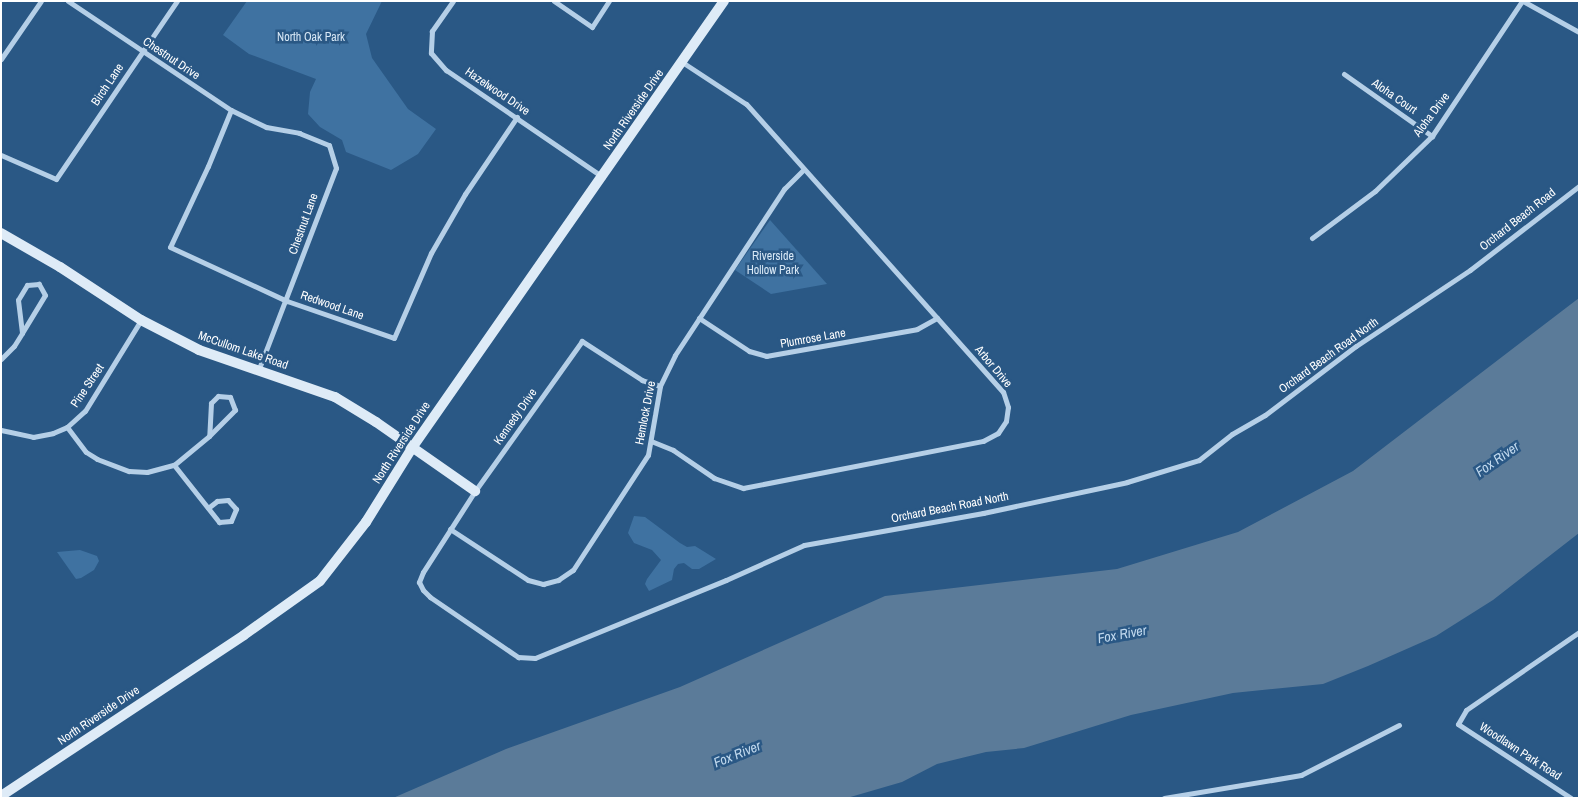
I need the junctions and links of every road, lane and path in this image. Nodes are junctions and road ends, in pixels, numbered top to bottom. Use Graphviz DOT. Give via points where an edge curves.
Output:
graph roads {
  1 [pos="41,1"];
  2 [pos="68,1"];
  3 [pos="177,1"];
  4 [pos="453,1"];
  5 [pos="554,1"];
  6 [pos="609,1"];
  7 [pos="724,1"];
  8 [pos="1522,1"];
  9 [pos="1579,24"];
  10 [pos="1577,31"];
  11 [pos="142,52"];
  12 [pos="1,59"];
  13 [pos="682,62"];
  14 [pos="1344,74"];
  15 [pos="231,110"];
  16 [pos="517,117"];
  17 [pos="266,127"];
  18 [pos="1432,136"];
  19 [pos="1,154"];
  20 [pos="804,169"];
  21 [pos="603,177"];
  22 [pos="1579,186"];
  23 [pos="1,233"];
  24 [pos="1312,238"];
  25 [pos="1470,270"];
  26 [pos="286,301"];
  27 [pos="699,318"];
  28 [pos="937,318"];
  29 [pos="141,320"];
  30 [pos="22,333"];
  31 [pos="1,359"];
  32 [pos="259,369"];
  33 [pos="660,386"];
  34 [pos="67,427"];
  35 [pos="1,430"];
  36 [pos="209,436"];
  37 [pos="651,441"];
  38 [pos="412,448"];
  39 [pos="174,465"];
  40 [pos="475,491"];
  41 [pos="208,508"];
  42 [pos="450,529"];
  43 [pos="419,582"];
  44 [pos="1579,632"];
  45 [pos="1398,725"];
  46 [pos="1,796"];
  47 [pos="1164,798"];
  48 [pos="1571,798"];
  1 -- 12 [label="street"];
  2 -- 11 [label="street, Chestnut Drive"];
  3 -- 11 [label="street, Birch Lane"];
  4 -- 16 [label="street, Hazelwood Drive" via="432,31 431,53 446,70"];
  5 -- 6 [label="street" via="592,27"];
  7 -- 13 [label="street, North Riverside Drive"];
  8 -- 10 [label="street"];
  8 -- 18 [label="street, Aloha Drive"];
  9 -- 10 [label="street"];
  11 -- 15 [label="street, Chestnut Drive"];
  11 -- 19 [label="street, Birch Lane" via="56,179"];
  13 -- 20 [label="street, Arbor Drive" via="746,104"];
  13 -- 21 [label="street, North Riverside Drive"];
  14 -- 18 [label="street, Aloha Court"];
  15 -- 17 [label="street, Chestnut Drive"];
  15 -- 26 [label="street, Redwood Lane" via="170,247"];
  16 -- 21 [label="street, Hazelwood Drive"];
  16 -- 26 [label="street, Redwood Lane" via="465,194 431,253 394,338"];
  17 -- 26 [label="street, Chestnut Lane" via="299,133 328,145 336,168"];
  18 -- 24 [label="street, Aloha Drive" via="1375,190"];
  20 -- 27 [label="street, Hemlock Drive" via="784,189"];
  20 -- 28 [label="street, Arbor Drive"];
  21 -- 38 [label="street, North Riverside Drive"];
  22 -- 25 [label="street, Orchard Beach Road"];
  23 -- 29 [label="street, McCullom Lake Road"];
  25 -- 43 [label="street, Orchard Beach Road North" via="1356,346 1265,416 1232,434 1199,460 1127,482 983,513 804,545 535,658 518,657 430,597"];
  26 -- 32 [label="street, Chestnut Lane"];
  27 -- 28 [label="street, Plumrose Lane" via="749,351 766,356 917,329"];
  27 -- 33 [label="street, Hemlock Drive" via="675,354"];
  28 -- 37 [label="street, Arbor Drive" via="1003,392 1008,407 1006,421 998,433 983,441 743,488 714,478 673,450"];
  29 -- 32 [label="street, McCullom Lake Road" via="199,350"];
  29 -- 34 [label="street, Pine Street" via="85,411"];
  30 -- 30 [label="street" via="45,295 39,284 27,285 18,300"];
  30 -- 31 [label="street"];
  32 -- 38 [label="street, McCullom Lake Road" via="335,397"];
  33 -- 37 [label="street, Hemlock Drive"];
  33 -- 40 [label="street, Kennedy Drive" via="642,380 582,341"];
  34 -- 35 [label="street, Pine Street" via="53,434 33,437"];
  34 -- 39 [label="street" via="86,452 109,464 147,472"];
  36 -- 36 [label="street" via="235,410 230,397 218,396 211,403"];
  36 -- 39 [label="street"];
  37 -- 42 [label="street, Hemlock Drive" via="648,455 573,570 558,580 543,584 528,580"];
  38 -- 40 [label="street, McCullom Lake Road"];
  38 -- 46 [label="street, North Riverside Drive" via="366,522 320,581"];
  39 -- 41 [label="street"];
  40 -- 42 [label="street, Kennedy Drive"];
  41 -- 41 [label="street" via="219,522 232,521 236,509 228,500 217,501"];
  42 -- 43 [label="street, Kennedy Drive"];
  44 -- 48 [label="street, Woodlawn Park Road" via="1466,710 1458,724"];
  45 -- 47 [label="street" via="1301,775"];
}
